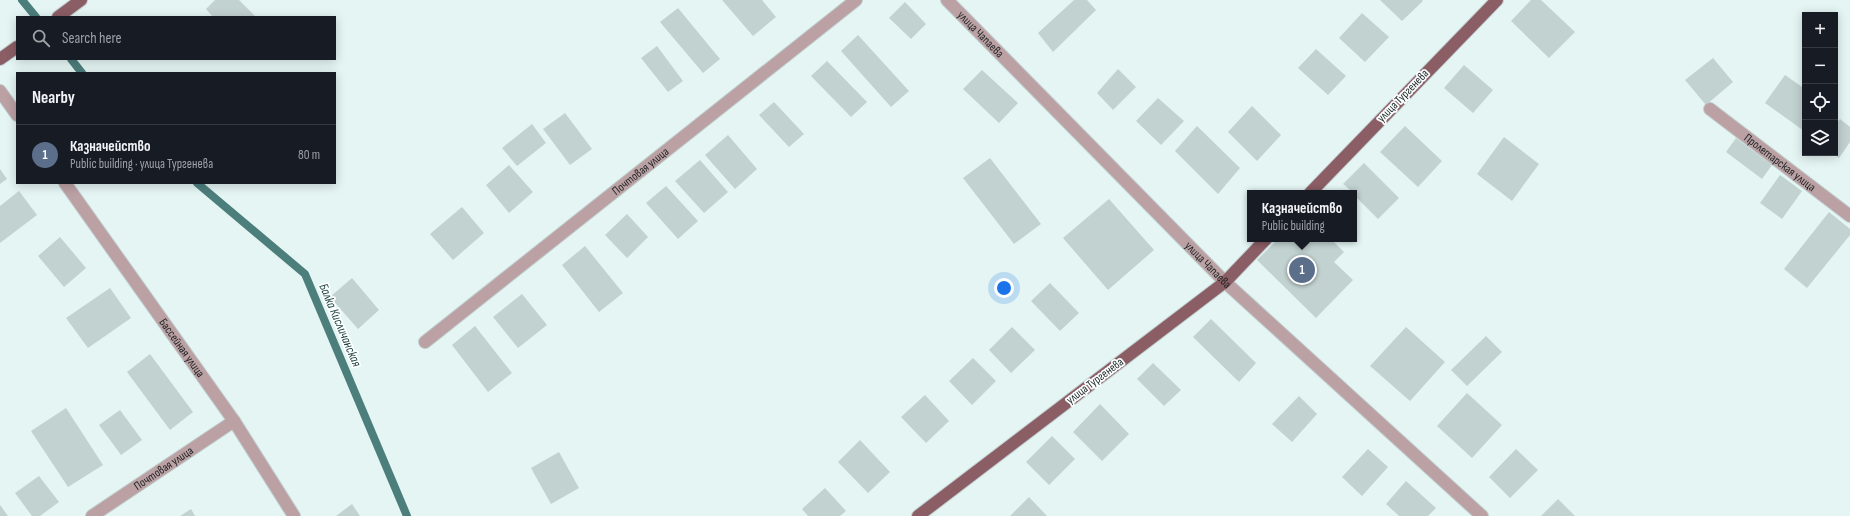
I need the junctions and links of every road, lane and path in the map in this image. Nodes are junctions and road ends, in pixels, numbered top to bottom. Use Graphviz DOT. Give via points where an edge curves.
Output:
graph roads {
  1 [pos="81,0"];
  2 [pos="856,0"];
  3 [pos="947,0"];
  4 [pos="1496,0"];
  5 [pos="59,16"];
  6 [pos="16,48"];
  7 [pos="0,59"];
  8 [pos="0,91"];
  9 [pos="1710,109"];
  10 [pos="16,114"];
  11 [pos="66,184"];
  12 [pos="1313,190"];
  13 [pos="1850,216"];
  14 [pos="1263,242"];
  15 [pos="1224,282"];
  16 [pos="425,342"];
  17 [pos="234,421"];
  18 [pos="92,516"];
  19 [pos="294,516"];
  20 [pos="918,516"];
  21 [pos="1482,516"];
  1 -- 5 [label="main road"];
  2 -- 16 [label="street, Почтовая улица"];
  3 -- 15 [label="street, улица Чапаева"];
  4 -- 12 [label="main road, улица Тургенева"];
  6 -- 7 [label="main road"];
  8 -- 10 [label="street"];
  9 -- 13 [label="street, Пролетарская улица"];
  11 -- 17 [label="street, Бассейная улица"];
  14 -- 15 [label="main road, улица Тургенева"];
  15 -- 20 [label="main road, улица Тургенева"];
  15 -- 21 [label="street, улица Чапаева"];
  17 -- 18 [label="street, Почтовая улица"];
  17 -- 19 [label="street, Бассейная улица"];
}
